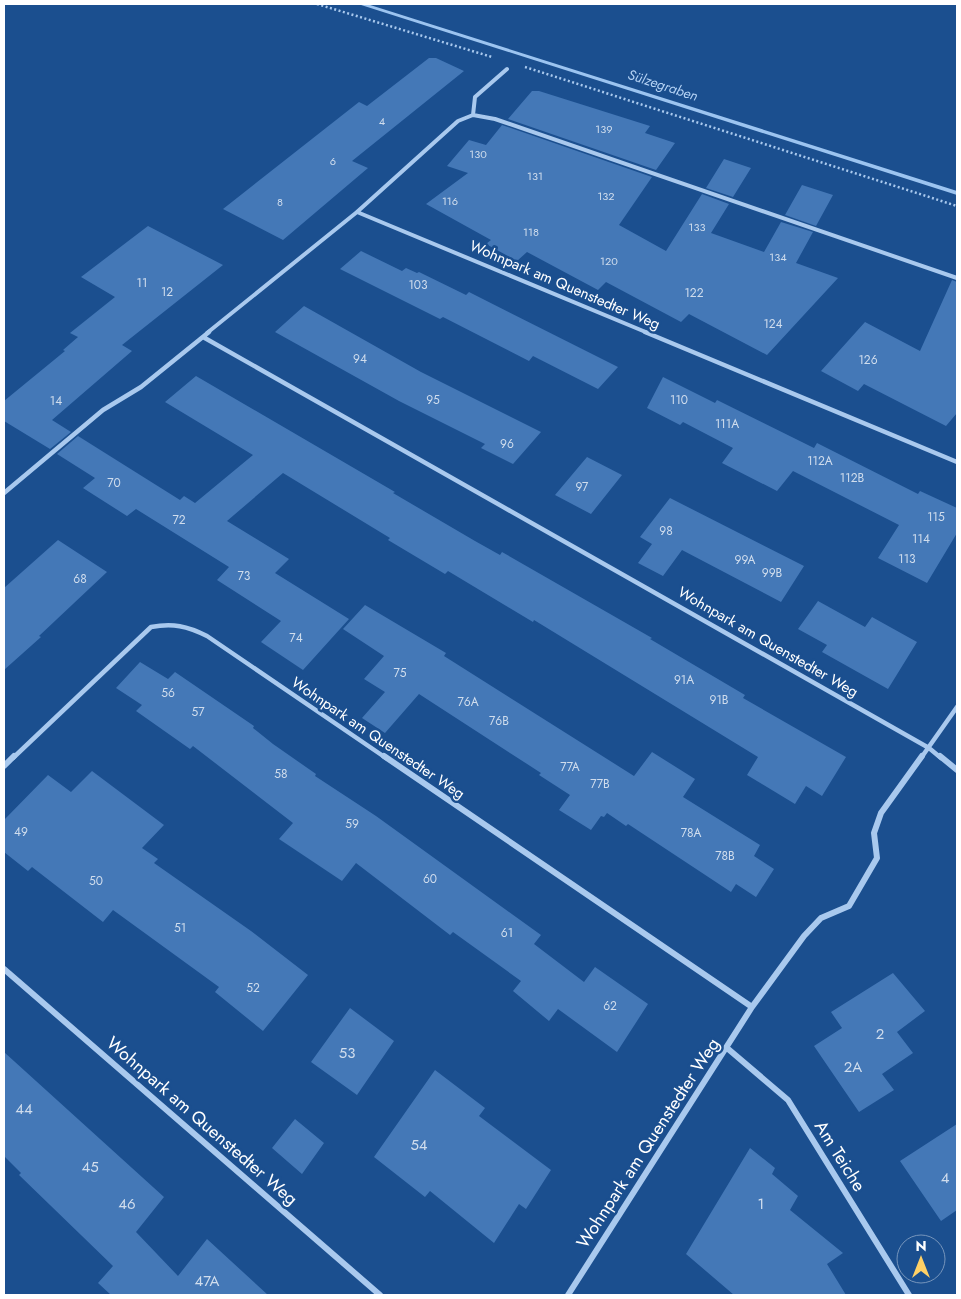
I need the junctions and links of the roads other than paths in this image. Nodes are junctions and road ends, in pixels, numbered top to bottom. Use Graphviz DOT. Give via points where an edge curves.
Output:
graph roads {
  1 [pos="507,70"];
  2 [pos="473,115"];
  3 [pos="357,212"];
  4 [pos="957,278"];
  5 [pos="203,337"];
  6 [pos="957,462"];
  7 [pos="4,493"];
  8 [pos="957,707"];
  9 [pos="929,748"];
  10 [pos="4,766"];
  11 [pos="957,770"];
  12 [pos="4,969"];
  13 [pos="752,1007"];
  14 [pos="727,1048"];
  15 [pos="380,1295"];
  16 [pos="568,1295"];
  17 [pos="908,1295"];
  1 -- 2 [label="street" via="475,97"];
  2 -- 3 [label="street" via="458,121"];
  2 -- 4 [label="street" via="495,119"];
  3 -- 5 [label="street"];
  3 -- 6 [label="street, Wohnpark am Quenstedter Weg"];
  5 -- 7 [label="street" via="141,387 103,410"];
  5 -- 9 [label="street, Wohnpark am Quenstedter Weg"];
  8 -- 9 [label="street, Wohnpark am Quenstedter Weg"];
  9 -- 11 [label="street"];
  9 -- 13 [label="street, Wohnpark am Quenstedter Weg" via="881,813 874,833 877,858 849,906 821,918"];
  10 -- 13 [label="street, Wohnpark am Quenstedter Weg" via="151,627 166,623 186,625 207,636"];
  12 -- 15 [label="street, Wohnpark am Quenstedter Weg"];
  13 -- 14 [label="street, Wohnpark am Quenstedter Weg"];
  14 -- 16 [label="street, Wohnpark am Quenstedter Weg"];
  14 -- 17 [label="street, Am Teiche" via="788,1100"];
}
